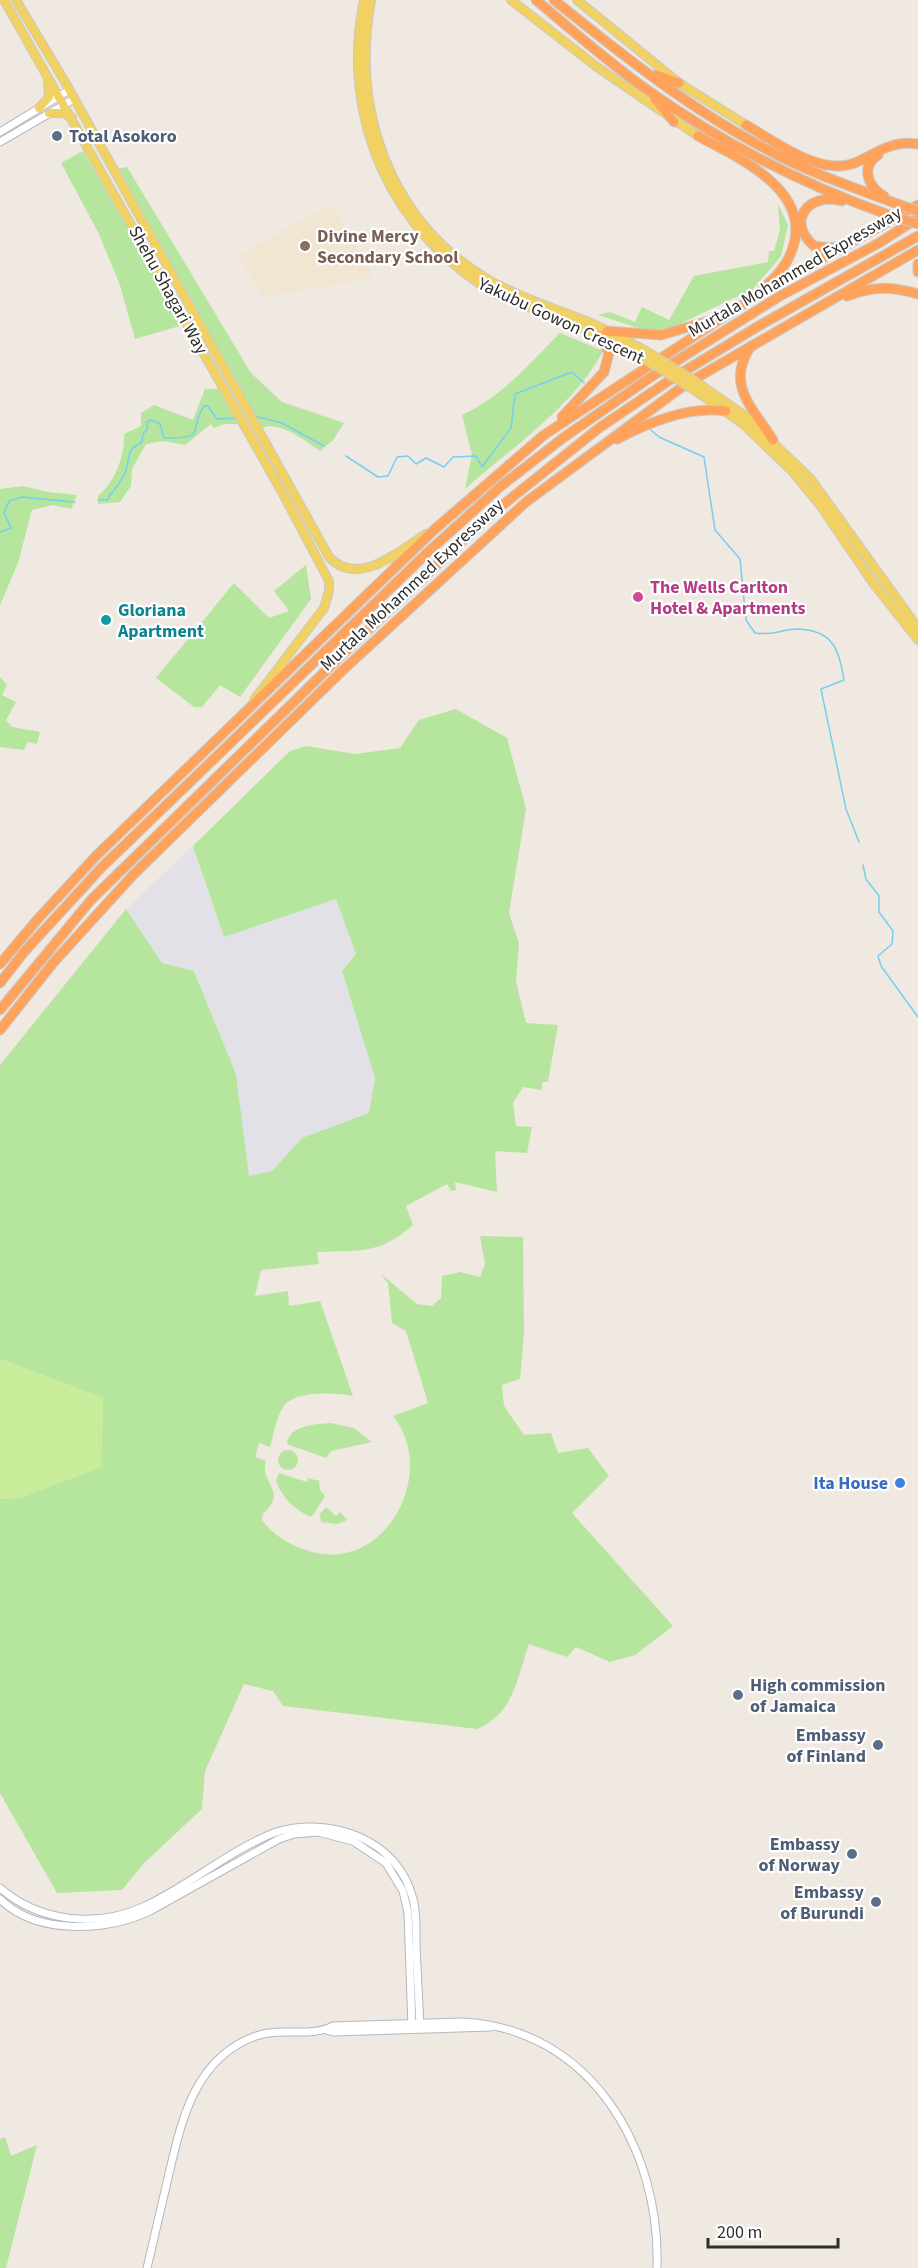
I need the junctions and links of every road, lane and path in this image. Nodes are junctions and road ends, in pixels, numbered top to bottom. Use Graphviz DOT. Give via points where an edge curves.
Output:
graph roads {
  1 [pos="4,0"];
  2 [pos="16,0"];
  3 [pos="364,0"];
  4 [pos="371,0"];
  5 [pos="511,0"];
  6 [pos="536,0"];
  7 [pos="554,0"];
  8 [pos="577,0"];
  9 [pos="643,71"];
  10 [pos="47,74"];
  11 [pos="679,83"];
  12 [pos="645,88"];
  13 [pos="69,90"];
  14 [pos="60,96"];
  15 [pos="74,99"];
  16 [pos="65,105"];
  17 [pos="39,108"];
  18 [pos="49,113"];
  19 [pos="72,117"];
  20 [pos="674,122"];
  21 [pos="746,125"];
  22 [pos="0,132"];
  23 [pos="698,136"];
  24 [pos="0,142"];
  25 [pos="918,146"];
  26 [pos="743,150"];
  27 [pos="767,150"];
  28 [pos="862,205"];
  29 [pos="898,205"];
  30 [pos="918,205"];
  31 [pos="918,211"];
  32 [pos="918,218"];
  33 [pos="918,224"];
  34 [pos="868,234"];
  35 [pos="918,236"];
  36 [pos="918,250"];
  37 [pos="918,264"];
  38 [pos="918,272"];
  39 [pos="918,294"];
  40 [pos="754,297"];
  41 [pos="825,304"];
  42 [pos="723,317"];
  43 [pos="603,333"];
  44 [pos="752,345"];
  45 [pos="739,351"];
  46 [pos="694,365"];
  47 [pos="219,372"];
  48 [pos="651,377"];
  49 [pos="694,386"];
  50 [pos="597,398"];
  51 [pos="726,411"];
  52 [pos="599,428"];
  53 [pos="544,435"];
  54 [pos="773,440"];
  55 [pos="593,451"];
  56 [pos="573,466"];
  57 [pos="287,491"];
  58 [pos="435,529"];
  59 [pos="427,536"];
  60 [pos="456,566"];
  61 [pos="402,577"];
  62 [pos="399,600"];
  63 [pos="918,628"];
  64 [pos="918,640"];
  65 [pos="317,659"];
  66 [pos="269,689"];
  67 [pos="248,709"];
  68 [pos="37,920"];
  69 [pos="24,952"];
  70 [pos="53,963"];
  71 [pos="0,964"];
  72 [pos="0,983"];
  73 [pos="14,991"];
  74 [pos="0,1010"];
  75 [pos="0,1030"];
  76 [pos="0,1888"];
  77 [pos="0,1899"];
  78 [pos="416,2025"];
  79 [pos="147,2268"];
  80 [pos="657,2268"];
  1 -- 10 [label="main road, Shehu Shagari Way"];
  2 -- 13 [label="main road, Shehu Shagari Way"];
  3 -- 43 [label="main road, Yakubu Gowon Crescent" via="357,51 363,114 379,167 406,214 435,248 479,284 515,302"];
  4 -- 43 [label="main road, Yakubu Gowon Crescent" via="364,51 367,99 383,156 412,209 440,242 488,279"];
  5 -- 20 [label="main road"];
  6 -- 12 [label="highway"];
  7 -- 9 [label="highway"];
  8 -- 11 [label="main road"];
  9 -- 11 [label="highway"];
  9 -- 27 [label="highway"];
  10 -- 14 [label="main road, Shehu Shagari Way"];
  10 -- 17 [label="main road" via="50,94"];
  11 -- 21 [label="main road"];
  12 -- 20 [label="highway"];
  12 -- 26 [label="highway"];
  13 -- 14 [label="street"];
  13 -- 15 [label="main road, Shehu Shagari Way"];
  14 -- 16 [label="main road, Shehu Shagari Way"];
  14 -- 17 [label="street"];
  15 -- 16 [label="street"];
  15 -- 47 [label="main road, Shehu Shagari Way"];
  16 -- 18 [label="street"];
  16 -- 19 [label="main road, Shehu Shagari Way"];
  17 -- 22 [label="street"];
  18 -- 19 [label="main road"];
  18 -- 24 [label="street"];
  19 -- 47 [label="main road, Shehu Shagari Way"];
  20 -- 23 [label="main road"];
  21 -- 25 [label="highway" via="805,158 830,165 849,165 897,143"];
  21 -- 27 [label="highway"];
  23 -- 26 [label="highway"];
  23 -- 40 [label="highway" via="762,173 781,190 791,208 791,255"];
  25 -- 29 [label="highway" via="892,149 879,154 870,164 870,184"];
  26 -- 28 [label="highway"];
  27 -- 29 [label="highway"];
  28 -- 33 [label="highway, bridge"];
  28 -- 34 [label="highway" via="828,198 815,201 804,214 803,232 814,246 823,248 835,248"];
  29 -- 31 [label="highway, bridge"];
  30 -- 34 [label="highway, Murtala Mohammed Expressway"];
  32 -- 48 [label="highway, Murtala Mohammed Expressway"];
  34 -- 40 [label="highway, Murtala Mohammed Expressway"];
  35 -- 46 [label="highway, Murtala Mohammed Expressway"];
  36 -- 41 [label="highway, Murtala Mohammed Expressway"];
  37 -- 38 [label="highway"];
  39 -- 41 [label="highway" via="879,286"];
  40 -- 42 [label="highway"];
  41 -- 44 [label="highway, Murtala Mohammed Expressway"];
  42 -- 43 [label="highway" via="661,335"];
  42 -- 50 [label="highway"];
  43 -- 49 [label="main road, Yakubu Gowon Crescent, bridge"];
  43 -- 53 [label="highway" via="609,353 604,372"];
  44 -- 45 [label="highway, Murtala Mohammed Expressway"];
  44 -- 54 [label="highway" via="739,370 740,382"];
  45 -- 46 [label="highway"];
  45 -- 55 [label="highway, Murtala Mohammed Expressway"];
  46 -- 52 [label="highway, Murtala Mohammed Expressway"];
  47 -- 57 [label="main road, Shehu Shagari Way"];
  48 -- 50 [label="highway"];
  48 -- 61 [label="highway, Murtala Mohammed Expressway" via="532,461"];
  49 -- 51 [label="main road, Yakubu Gowon Crescent"];
  49 -- 54 [label="main road, Yakubu Gowon Crescent" via="744,415"];
  50 -- 53 [label="highway"];
  51 -- 55 [label="highway" via="682,413"];
  51 -- 64 [label="main road, Yakubu Gowon Crescent" via="778,456 810,492"];
  52 -- 56 [label="highway"];
  52 -- 62 [label="highway, Murtala Mohammed Expressway" via="489,516"];
  53 -- 58 [label="highway, Murtala Mohammed Expressway"];
  54 -- 63 [label="main road, Yakubu Gowon Crescent" via="810,478"];
  55 -- 56 [label="highway, Murtala Mohammed Expressway"];
  56 -- 60 [label="highway, Murtala Mohammed Expressway" via="526,502"];
  57 -- 58 [label="main road, Shehu Shagari Way" via="329,557 346,570 373,566"];
  57 -- 67 [label="main road, Shehu Shagari Way" via="329,591 324,608"];
  58 -- 59 [label="highway, Murtala Mohammed Expressway"];
  59 -- 61 [label="highway"];
  59 -- 66 [label="highway, Murtala Mohammed Expressway"];
  60 -- 62 [label="highway"];
  60 -- 70 [label="highway, Murtala Mohammed Expressway" via="133,875"];
  61 -- 65 [label="highway, Murtala Mohammed Expressway"];
  62 -- 73 [label="highway, Murtala Mohammed Expressway" via="91,900"];
  65 -- 66 [label="highway"];
  65 -- 69 [label="highway, Murtala Mohammed Expressway" via="101,868"];
  66 -- 67 [label="highway, Murtala Mohammed Expressway"];
  67 -- 68 [label="highway, Murtala Mohammed Expressway" via="106,846"];
  68 -- 69 [label="highway"];
  68 -- 71 [label="highway, Murtala Mohammed Expressway"];
  69 -- 72 [label="highway, Murtala Mohammed Expressway"];
  70 -- 73 [label="highway"];
  70 -- 75 [label="highway, Murtala Mohammed Expressway"];
  73 -- 74 [label="highway, Murtala Mohammed Expressway"];
  76 -- 78 [label="street" via="43,1913 68,1919 99,1918 141,1908 276,1832 317,1825 352,1833 388,1857 410,1888 415,1907"];
  77 -- 78 [label="street" via="51,1923 75,1927 103,1925 150,1911 279,1839 306,1832 342,1837 379,1857 400,1884 408,1913"];
  78 -- 79 [label="street" via="333,2026 317,2031 271,2032 255,2036 209,2068 181,2120"];
  78 -- 80 [label="street" via="493,2027 537,2042 585,2072 607,2096 628,2135 654,2209"];
}
